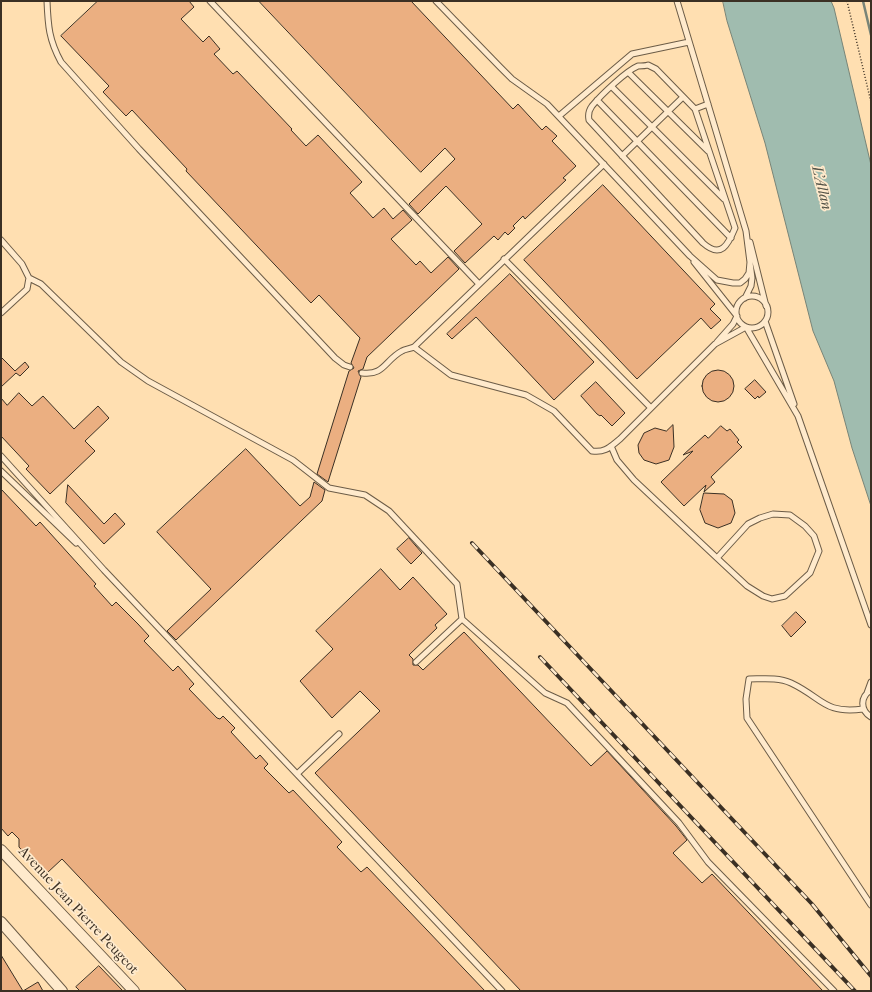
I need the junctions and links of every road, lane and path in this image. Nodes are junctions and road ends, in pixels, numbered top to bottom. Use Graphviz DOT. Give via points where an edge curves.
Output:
graph roads {
  1 [pos="46,1"];
  2 [pos="210,1"];
  3 [pos="436,1"];
  4 [pos="677,1"];
  5 [pos="847,1"];
  6 [pos="689,42"];
  7 [pos="629,72"];
  8 [pos="612,86"];
  9 [pos="683,97"];
  10 [pos="598,100"];
  11 [pos="871,102"];
  12 [pos="708,104"];
  13 [pos="695,109"];
  14 [pos="668,112"];
  15 [pos="560,116"];
  16 [pos="652,127"];
  17 [pos="637,141"];
  18 [pos="709,151"];
  19 [pos="622,156"];
  20 [pos="604,164"];
  21 [pos="725,200"];
  22 [pos="735,228"];
  23 [pos="746,228"];
  24 [pos="731,238"];
  25 [pos="1,240"];
  26 [pos="690,256"];
  27 [pos="504,259"];
  28 [pos="750,262"];
  29 [pos="29,278"];
  30 [pos="479,284"];
  31 [pos="745,298"];
  32 [pos="767,307"];
  33 [pos="1,313"];
  34 [pos="737,316"];
  35 [pos="765,322"];
  36 [pos="746,327"];
  37 [pos="715,344"];
  38 [pos="414,347"];
  39 [pos="350,367"];
  40 [pos="362,373"];
  41 [pos="651,408"];
  42 [pos="798,416"];
  43 [pos="611,446"];
  44 [pos="1,456"];
  45 [pos="1,471"];
  46 [pos="717,558"];
  47 [pos="104,570"];
  48 [pos="462,618"];
  49 [pos="871,625"];
  50 [pos="416,662"];
  51 [pos="871,682"];
  52 [pos="871,690"];
  53 [pos="866,694"];
  54 [pos="864,709"];
  55 [pos="871,717"];
  56 [pos="340,734"];
  57 [pos="297,774"];
  58 [pos="1,850"];
  59 [pos="870,904"];
  60 [pos="1,922"];
  61 [pos="62,991"];
  62 [pos="134,991"];
  63 [pos="502,991"];
  64 [pos="834,991"];
  1 -- 39 [label="lane" via="52,45 61,62 335,358"];
  2 -- 30 [label="lane"];
  3 -- 15 [label="lane" via="512,79"];
  4 -- 6 [label="lane"];
  5 -- 11 [label="path"];
  6 -- 12 [label="lane"];
  6 -- 15 [label="lane" via="632,54"];
  7 -- 8 [label="lane"];
  7 -- 9 [label="lane" via="639,66 652,66"];
  7 -- 14 [label="lane"];
  8 -- 10 [label="lane"];
  8 -- 16 [label="lane"];
  9 -- 13 [label="lane"];
  9 -- 14 [label="lane"];
  10 -- 17 [label="lane"];
  10 -- 19 [label="lane" via="592,106 588,115 589,120"];
  12 -- 13 [label="lane"];
  12 -- 23 [label="lane"];
  13 -- 18 [label="lane"];
  14 -- 16 [label="lane"];
  14 -- 18 [label="lane"];
  15 -- 20 [label="lane"];
  16 -- 17 [label="lane"];
  16 -- 21 [label="lane"];
  17 -- 19 [label="lane"];
  17 -- 24 [label="lane"];
  18 -- 21 [label="lane"];
  19 -- 24 [label="lane" via="709,249 720,250"];
  20 -- 26 [label="lane"];
  20 -- 27 [label="lane"];
  21 -- 22 [label="lane"];
  22 -- 23 [label="lane"];
  22 -- 24 [label="lane"];
  23 -- 28 [label="lane"];
  23 -- 32 [label="lane"];
  25 -- 29 [label="lane" via="22,264"];
  26 -- 28 [label="lane" via="717,280 732,283 740,283 746,279"];
  26 -- 34 [label="lane"];
  27 -- 30 [label="lane"];
  27 -- 41 [label="lane"];
  28 -- 31 [label="lane" via="751,286"];
  29 -- 33 [label="lane" via="26,289"];
  29 -- 48 [label="lane" via="41,284 121,362 148,381 293,460 329,488 365,495 389,511 457,584"];
  30 -- 38 [label="lane"];
  31 -- 32 [label="lane" via="760,299"];
  31 -- 34 [label="lane" via="738,306"];
  32 -- 35 [label="lane"];
  34 -- 36 [label="lane"];
  34 -- 37 [label="lane"];
  35 -- 36 [label="lane" via="756,327"];
  35 -- 42 [label="lane"];
  36 -- 37 [label="lane"];
  36 -- 42 [label="lane"];
  37 -- 41 [label="lane"];
  38 -- 40 [label="lane" via="402,351 380,371 372,374"];
  38 -- 43 [label="lane" via="451,375 526,395 554,411 592,451 600,452"];
  41 -- 43 [label="lane"];
  42 -- 49 [label="lane"];
  43 -- 46 [label="lane" via="617,460 634,480"];
  44 -- 47 [label="lane"];
  45 -- 47 [label="lane"];
  46 -- 46 [label="lane" via="747,586 772,599 785,596 810,574 819,551 814,536 805,526 790,515 773,514 748,524"];
  47 -- 57 [label="lane"];
  48 -- 50 [label="lane"];
  48 -- 64 [label="lane" via="545,693 567,703 679,823 708,862"];
  51 -- 53 [label="lane"];
  52 -- 53 [label="lane"];
  53 -- 54 [label="lane" via="863,699"];
  54 -- 55 [label="lane"];
  54 -- 59 [label="lane" via="832,709 791,682 778,679 749,680 747,718"];
  56 -- 57 [label="lane"];
  57 -- 63 [label="lane"];
  58 -- 62 [label="street, Avenue Jean Pierre Peugeot"];
  60 -- 61 [label="street"];
}
